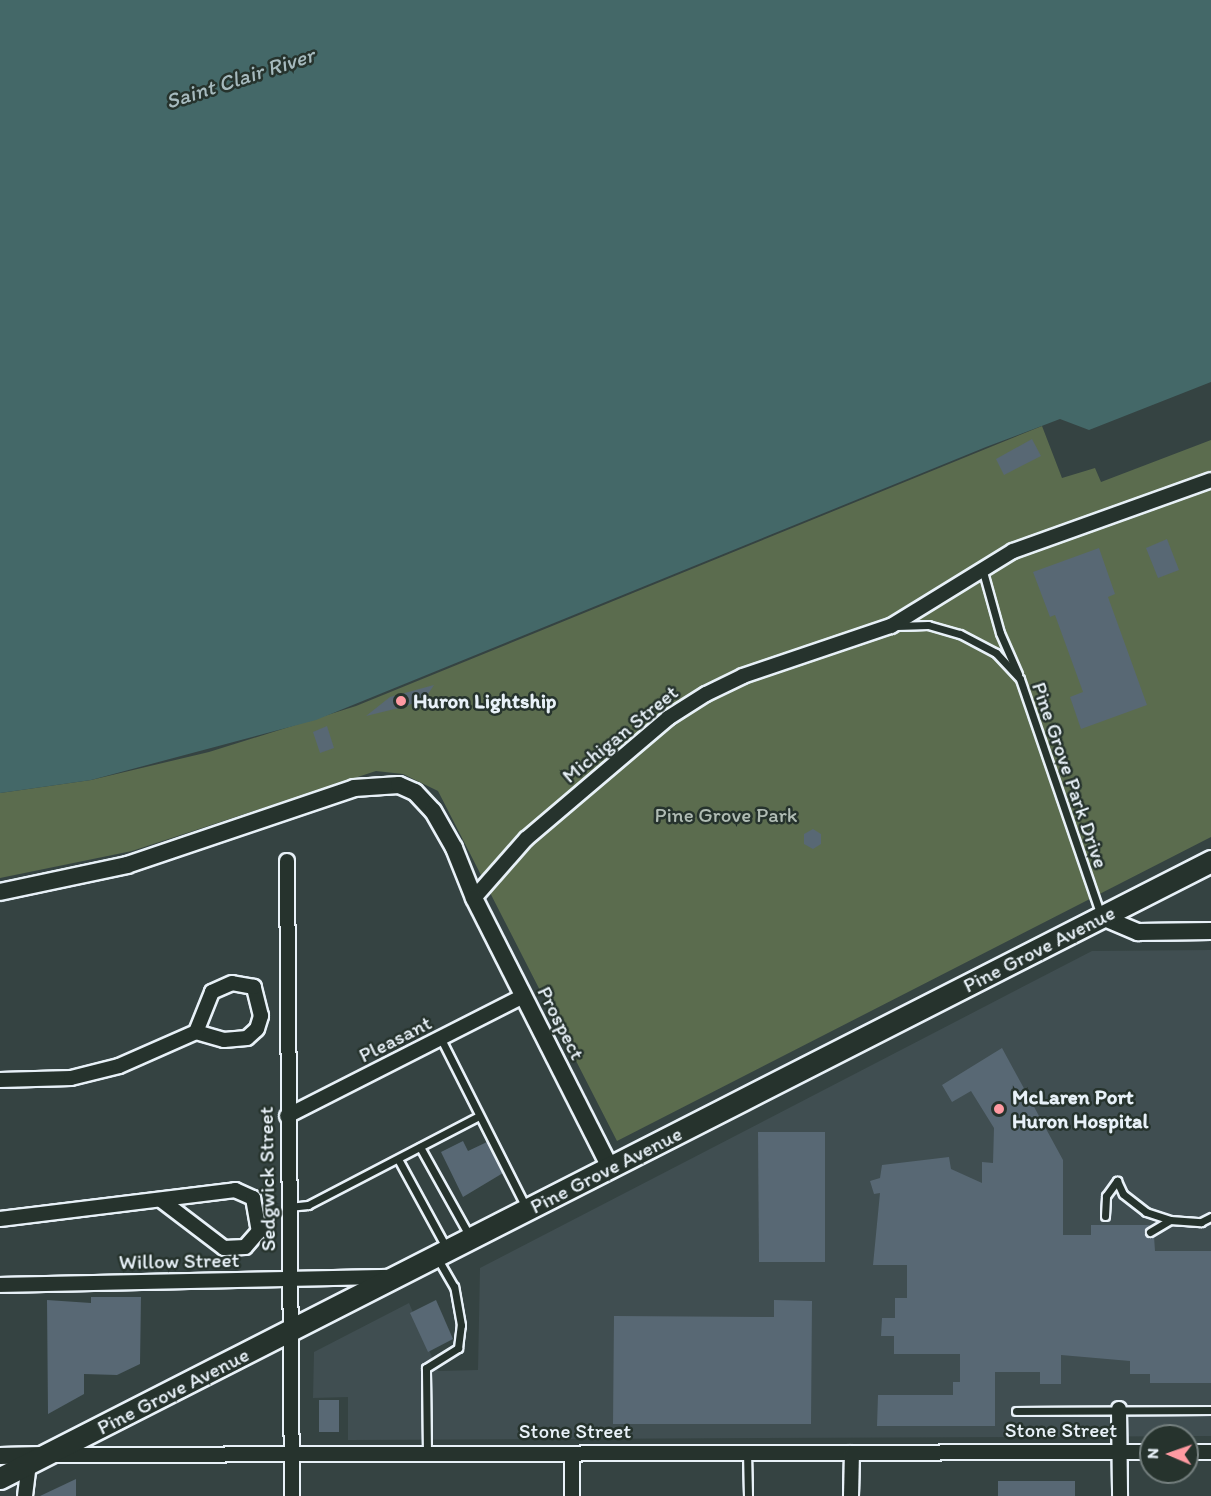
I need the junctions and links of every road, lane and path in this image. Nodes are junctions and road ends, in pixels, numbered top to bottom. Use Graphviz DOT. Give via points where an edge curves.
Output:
graph roads {
  1 [pos="1211,480"];
  2 [pos="982,568"];
  3 [pos="891,626"];
  4 [pos="1020,679"];
  5 [pos="287,861"];
  6 [pos="1211,861"];
  7 [pos="0,892"];
  8 [pos="474,898"];
  9 [pos="1102,917"];
  10 [pos="1211,931"];
  11 [pos="522,997"];
  12 [pos="196,1032"];
  13 [pos="441,1039"];
  14 [pos="0,1080"];
  15 [pos="287,1116"];
  16 [pos="479,1116"];
  17 [pos="420,1147"];
  18 [pos="398,1159"];
  19 [pos="610,1167"];
  20 [pos="161,1200"];
  21 [pos="289,1207"];
  22 [pos="528,1210"];
  23 [pos="1105,1216"];
  24 [pos="1211,1217"];
  25 [pos="0,1220"];
  26 [pos="1170,1220"];
  27 [pos="1150,1232"];
  28 [pos="471,1238"];
  29 [pos="442,1253"];
  30 [pos="394,1277"];
  31 [pos="287,1280"];
  32 [pos="0,1285"];
  33 [pos="290,1331"];
  34 [pos="1119,1409"];
  35 [pos="1211,1410"];
  36 [pos="1016,1411"];
  37 [pos="747,1452"];
  38 [pos="1120,1452"];
  39 [pos="1139,1452"];
  40 [pos="427,1453"];
  41 [pos="852,1453"];
  42 [pos="572,1454"];
  43 [pos="0,1456"];
  44 [pos="292,1456"];
  45 [pos="38,1459"];
  46 [pos="0,1478"];
  47 [pos="25,1496"];
  48 [pos="292,1496"];
  49 [pos="572,1496"];
  50 [pos="748,1496"];
  51 [pos="851,1496"];
  52 [pos="1120,1496"];
  1 -- 2 [label="street, Michigan Street" via="1013,551"];
  2 -- 3 [label="street, Michigan Street"];
  2 -- 4 [label="lane" via="1000,633"];
  3 -- 4 [label="lane, Pine Grove Park Drive" via="928,625 960,634 996,654"];
  3 -- 8 [label="street, Michigan Street" via="743,676 681,709 526,839"];
  4 -- 9 [label="lane, Pine Grove Park Drive"];
  5 -- 15 [label="street, Sedgwick Street"];
  6 -- 9 [label="main road, Pine Grove Avenue"];
  7 -- 8 [label="street, Prospect" via="138,862 354,788 399,785 415,792 433,811"];
  8 -- 11 [label="street, Prospect"];
  9 -- 10 [label="street" via="1138,932"];
  9 -- 19 [label="main road, Pine Grove Avenue"];
  11 -- 13 [label="street, Pleasant"];
  11 -- 19 [label="street, Prospect"];
  12 -- 12 [label="street" via="212,992 232,982 254,987 261,1016 257,1029 247,1038 224,1040"];
  12 -- 14 [label="street" via="119,1065 71,1078"];
  13 -- 15 [label="street, Pleasant"];
  13 -- 16 [label="lane"];
  15 -- 21 [label="street, Sedgwick Street"];
  16 -- 17 [label="lane"];
  16 -- 22 [label="lane"];
  17 -- 18 [label="lane"];
  17 -- 28 [label="lane"];
  18 -- 21 [label="lane" via="308,1205"];
  18 -- 29 [label="lane"];
  19 -- 22 [label="main road, Pine Grove Avenue"];
  20 -- 20 [label="street" via="224,1248 245,1247 259,1231 258,1209 244,1192"];
  20 -- 25 [label="street"];
  21 -- 31 [label="street, Sedgwick Street"];
  22 -- 28 [label="main road, Pine Grove Avenue"];
  23 -- 26 [label="lane" via="1106,1196 1117,1181 1133,1205"];
  24 -- 26 [label="lane" via="1202,1222"];
  26 -- 27 [label="lane"];
  28 -- 29 [label="main road, Pine Grove Avenue"];
  29 -- 30 [label="main road, Pine Grove Avenue"];
  29 -- 40 [label="lane" via="461,1325 458,1347 426,1368"];
  30 -- 31 [label="street, Willow Street"];
  30 -- 33 [label="main road, Pine Grove Avenue"];
  31 -- 32 [label="street, Willow Street"];
  31 -- 33 [label="street, Sedgwick Street"];
  33 -- 44 [label="street, Sedgwick Street"];
  33 -- 45 [label="main road, Pine Grove Avenue"];
  34 -- 35 [label="lane"];
  34 -- 36 [label="lane"];
  34 -- 38 [label="street"];
  37 -- 41 [label="street, Stone Street"];
  37 -- 42 [label="street, Stone Street"];
  37 -- 50 [label="lane"];
  38 -- 39 [label="street, Stone Street"];
  38 -- 41 [label="street, Stone Street"];
  38 -- 52 [label="street"];
  40 -- 42 [label="street, Stone Street"];
  40 -- 44 [label="street, Stone Street"];
  41 -- 51 [label="street"];
  42 -- 49 [label="street"];
  43 -- 45 [label="street, Stone Street"];
  44 -- 45 [label="street, Stone Street"];
  44 -- 48 [label="street, Sedgwick Street"];
  45 -- 46 [label="main road, Pine Grove Avenue"];
  45 -- 47 [label="street"];
}
